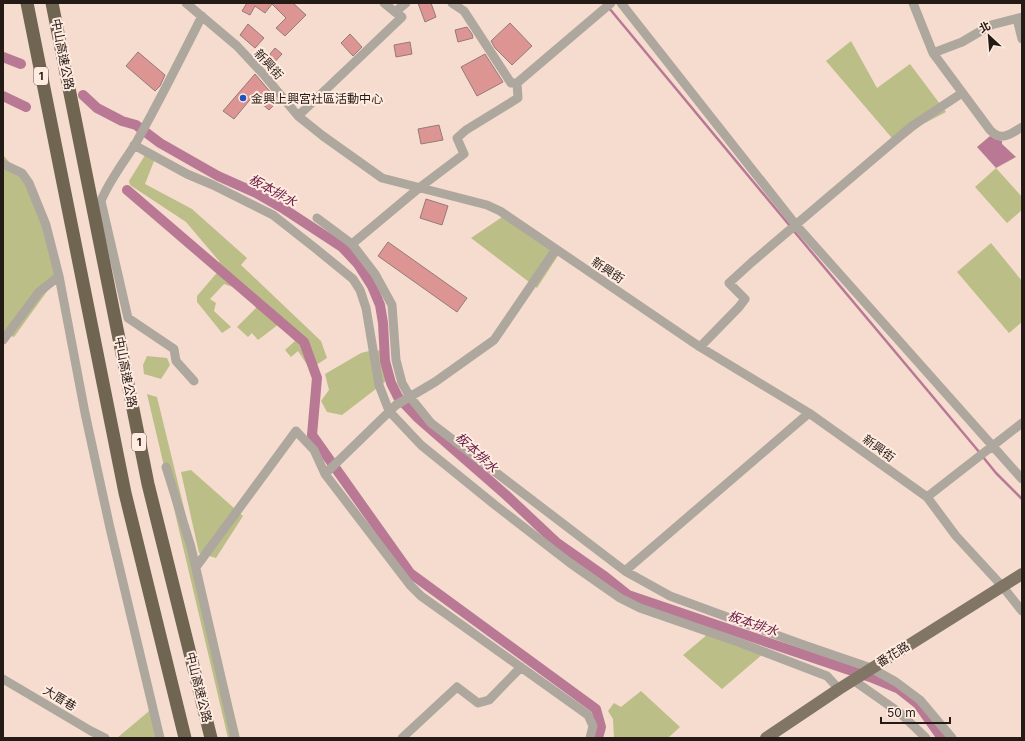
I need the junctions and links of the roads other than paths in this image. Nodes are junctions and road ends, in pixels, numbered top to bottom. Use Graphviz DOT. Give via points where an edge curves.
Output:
graph roads {
  1 [pos="26,3"];
  2 [pos="52,3"];
  3 [pos="186,3"];
  4 [pos="384,3"];
  5 [pos="406,3"];
  6 [pos="452,3"];
  7 [pos="611,3"];
  8 [pos="621,3"];
  9 [pos="913,3"];
  10 [pos="395,12"];
  11 [pos="202,16"];
  12 [pos="1020,18"];
  13 [pos="1022,38"];
  14 [pos="933,53"];
  15 [pos="517,83"];
  16 [pos="959,95"];
  17 [pos="298,116"];
  18 [pos="1022,127"];
  19 [pos="134,146"];
  20 [pos="3,164"];
  21 [pos="419,188"];
  22 [pos="317,218"];
  23 [pos="796,225"];
  24 [pos="352,244"];
  25 [pos="556,249"];
  26 [pos="59,276"];
  27 [pos="3,340"];
  28 [pos="700,347"];
  29 [pos="194,381"];
  30 [pos="410,397"];
  31 [pos="389,411"];
  32 [pos="809,413"];
  33 [pos="1022,423"];
  34 [pos="993,445"];
  35 [pos="166,467"];
  36 [pos="325,474"];
  37 [pos="1022,479"];
  38 [pos="926,498"];
  39 [pos="196,567"];
  40 [pos="625,570"];
  41 [pos="1022,574"];
  42 [pos="1003,587"];
  43 [pos="1022,611"];
  44 [pos="521,667"];
  45 [pos="871,668"];
  46 [pos="3,679"];
  47 [pos="853,680"];
  48 [pos="839,688"];
  49 [pos="105,738"];
  50 [pos="160,738"];
  51 [pos="185,738"];
  52 [pos="211,738"];
  53 [pos="235,738"];
  54 [pos="402,738"];
  55 [pos="590,738"];
  56 [pos="766,738"];
  57 [pos="926,738"];
  58 [pos="952,738"];
  1 -- 51 [label="highway, 中山高速公路 / 1" via="125,493"];
  2 -- 52 [label="highway, 中山高速公路 / 1" via="148,484"];
  3 -- 11 [label="street, 新興街"];
  4 -- 10 [label="street"];
  5 -- 10 [label="street"];
  6 -- 15 [label="street" via="464,11 511,83"];
  7 -- 15 [label="street"];
  8 -- 23 [label="street"];
  9 -- 14 [label="street"];
  10 -- 17 [label="street" via="402,17"];
  11 -- 17 [label="street, 新興街" via="237,46"];
  11 -- 19 [label="street"];
  12 -- 13 [label="street"];
  12 -- 14 [label="street" via="990,25 962,42"];
  14 -- 18 [label="street" via="996,136 1004,137"];
  15 -- 21 [label="street" via="518,98 457,138 464,154"];
  16 -- 23 [label="street" via="912,126"];
  17 -- 21 [label="street, 新興街" via="382,178"];
  19 -- 29 [label="street" via="101,201 128,318 174,349 176,361"];
  19 -- 31 [label="street" via="273,215 353,279 366,308 379,385"];
  20 -- 26 [label="street" via="22,173 29,183 46,224"];
  21 -- 24 [label="street"];
  21 -- 25 [label="street, 新興街" via="494,208"];
  22 -- 24 [label="street"];
  23 -- 28 [label="street" via="729,283 745,299"];
  23 -- 34 [label="street"];
  24 -- 30 [label="street" via="375,274 392,305 396,360 402,383"];
  25 -- 28 [label="street, 新興街"];
  25 -- 30 [label="street" via="494,340"];
  26 -- 27 [label="street" via="39,292"];
  26 -- 50 [label="street" via="108,520"];
  28 -- 32 [label="street, 新興街"];
  30 -- 31 [label="street"];
  30 -- 40 [label="street" via="431,423"];
  31 -- 36 [label="street"];
  31 -- 48 [label="street" via="421,445 495,505 620,598 640,608 827,676"];
  32 -- 38 [label="street, 新興街"];
  32 -- 40 [label="street"];
  33 -- 34 [label="street"];
  34 -- 37 [label="street"];
  34 -- 38 [label="street"];
  35 -- 39 [label="street"];
  36 -- 39 [label="street" via="314,450 296,431"];
  36 -- 44 [label="street" via="421,596"];
  38 -- 42 [label="street, 新興街" via="956,536"];
  39 -- 53 [label="street"];
  40 -- 45 [label="street" via="670,596"];
  41 -- 42 [label="main road, 番花路"];
  42 -- 43 [label="street, 新興街"];
  42 -- 45 [label="main road, 番花路"];
  44 -- 54 [label="street" via="489,700 478,703 456,687"];
  44 -- 55 [label="street" via="588,715 593,726"];
  45 -- 47 [label="main road, 番花路"];
  45 -- 58 [label="street" via="920,700"];
  46 -- 49 [label="street, 大厝巷"];
  47 -- 48 [label="main road, 番花路"];
  47 -- 57 [label="street" via="900,713"];
  48 -- 56 [label="main road, 番花路"];
}
